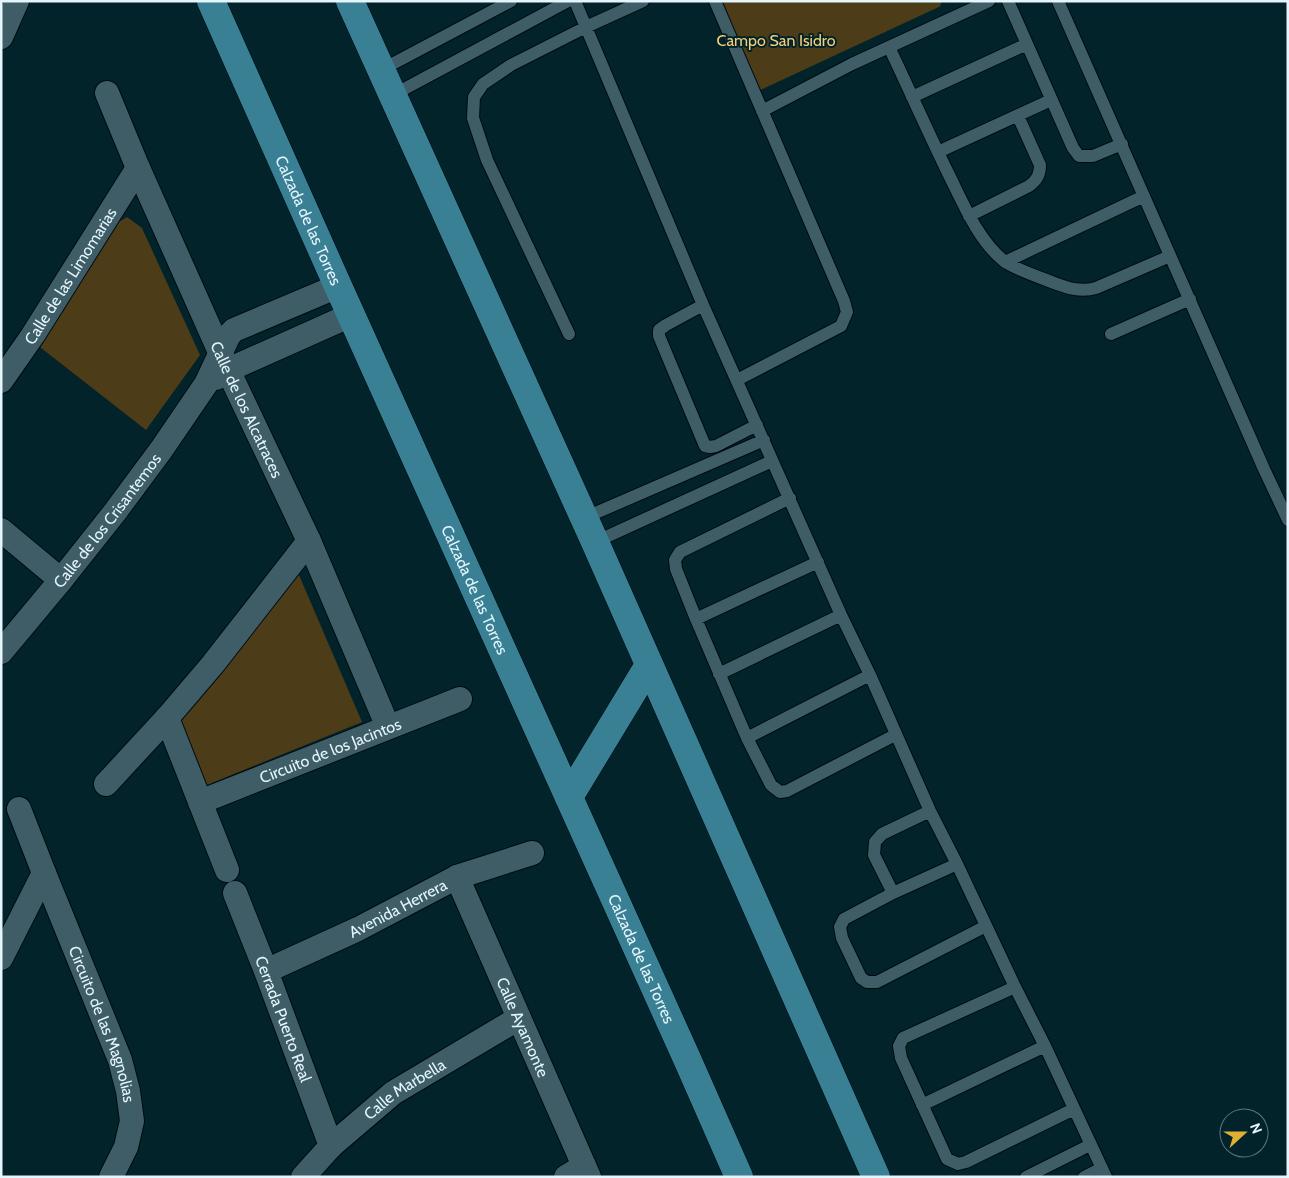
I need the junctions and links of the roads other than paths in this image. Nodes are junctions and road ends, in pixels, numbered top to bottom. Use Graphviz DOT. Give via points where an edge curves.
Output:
graph roads {
  1 [pos="17,1"];
  2 [pos="211,1"];
  3 [pos="350,1"];
  4 [pos="511,1"];
  5 [pos="568,1"];
  6 [pos="575,1"];
  7 [pos="643,1"];
  8 [pos="715,1"];
  9 [pos="989,1"];
  10 [pos="1008,1"];
  11 [pos="1058,1"];
  12 [pos="586,27"];
  13 [pos="1,37"];
  14 [pos="1027,44"];
  15 [pos="889,47"];
  16 [pos="381,70"];
  17 [pos="107,93"];
  18 [pos="393,96"];
  19 [pos="912,97"];
  20 [pos="1051,100"];
  21 [pos="762,111"];
  22 [pos="1018,116"];
  23 [pos="1122,144"];
  24 [pos="938,152"];
  25 [pos="138,168"];
  26 [pos="1144,196"];
  27 [pos="969,216"];
  28 [pos="1170,256"];
  29 [pos="1005,262"];
  30 [pos="338,286"];
  31 [pos="1190,299"];
  32 [pos="703,305"];
  33 [pos="351,315"];
  34 [pos="568,334"];
  35 [pos="1111,334"];
  36 [pos="224,361"];
  37 [pos="737,380"];
  38 [pos="1,381"];
  39 [pos="756,425"];
  40 [pos="764,440"];
  41 [pos="772,461"];
  42 [pos="790,498"];
  43 [pos="584,518"];
  44 [pos="1288,520"];
  45 [pos="1,530"];
  46 [pos="309,541"];
  47 [pos="595,542"];
  48 [pos="818,562"];
  49 [pos="61,580"];
  50 [pos="841,615"];
  51 [pos="696,619"];
  52 [pos="1,652"];
  53 [pos="649,665"];
  54 [pos="719,674"];
  55 [pos="870,675"];
  56 [pos="460,699"];
  57 [pos="167,718"];
  58 [pos="388,727"];
  59 [pos="895,735"];
  60 [pos="748,738"];
  61 [pos="106,784"];
  62 [pos="568,797"];
  63 [pos="200,802"];
  64 [pos="19,809"];
  65 [pos="930,811"];
  66 [pos="532,853"];
  67 [pos="957,864"];
  68 [pos="227,870"];
  69 [pos="44,873"];
  70 [pos="457,877"];
  71 [pos="235,893"];
  72 [pos="893,893"];
  73 [pos="986,926"];
  74 [pos="1,958"];
  75 [pos="266,971"];
  76 [pos="1015,987"];
  77 [pos="519,1018"];
  78 [pos="1045,1046"];
  79 [pos="922,1104"];
  80 [pos="1074,1109"];
  81 [pos="1090,1145"];
  82 [pos="330,1146"];
  83 [pos="1104,1172"];
  84 [pos="579,1173"];
  85 [pos="111,1177"];
  86 [pos="303,1177"];
  87 [pos="739,1177"];
  88 [pos="876,1177"];
  89 [pos="1026,1177"];
  90 [pos="1084,1177"];
  1 -- 13 [label="street"];
  2 -- 30 [label="main road, Calzada de las Torres"];
  3 -- 16 [label="main road"];
  4 -- 16 [label="lane"];
  5 -- 18 [label="lane"];
  6 -- 12 [label="lane"];
  7 -- 12 [label="lane"];
  8 -- 21 [label="lane"];
  9 -- 15 [label="lane"];
  10 -- 14 [label="lane"];
  11 -- 23 [label="lane"];
  12 -- 32 [label="lane"];
  12 -- 34 [label="lane" via="510,65 483,84 474,97 473,118 488,160"];
  14 -- 19 [label="lane"];
  14 -- 20 [label="lane"];
  15 -- 19 [label="lane"];
  15 -- 21 [label="lane"];
  16 -- 18 [label="main road"];
  17 -- 25 [label="street, Calle de los Alcatraces"];
  18 -- 43 [label="main road"];
  19 -- 24 [label="lane"];
  20 -- 22 [label="lane"];
  20 -- 23 [label="lane" via="1079,156 1093,156"];
  21 -- 37 [label="lane" via="847,312 841,326"];
  22 -- 24 [label="lane"];
  22 -- 27 [label="lane" via="1040,165 1036,181"];
  23 -- 26 [label="lane"];
  24 -- 27 [label="lane"];
  25 -- 36 [label="street, Calle de los Alcatraces"];
  25 -- 38 [label="street, Calle de las Limomarias"];
  26 -- 28 [label="lane"];
  26 -- 29 [label="lane"];
  27 -- 29 [label="lane" via="989,247"];
  28 -- 29 [label="lane" via="1088,290 1073,290"];
  28 -- 31 [label="lane"];
  30 -- 33 [label="main road, Calzada de las Torres"];
  30 -- 36 [label="street, Calle de los Crisantemos" via="234,330 229,335"];
  31 -- 35 [label="lane"];
  31 -- 44 [label="lane"];
  32 -- 37 [label="lane"];
  32 -- 39 [label="lane" via="666,325 659,330 659,336 705,446 716,446"];
  33 -- 36 [label="street, Calle de los Crisantemos"];
  33 -- 62 [label="main road, Calzada de las Torres"];
  36 -- 46 [label="street, Calle de los Alcatraces"];
  36 -- 49 [label="street, Calle de los Crisantemos" via="156,458"];
  37 -- 39 [label="lane"];
  39 -- 40 [label="lane"];
  40 -- 41 [label="lane"];
  40 -- 43 [label="lane"];
  41 -- 42 [label="lane"];
  41 -- 47 [label="lane"];
  42 -- 48 [label="lane"];
  42 -- 51 [label="lane" via="680,552 675,560 676,569"];
  43 -- 47 [label="main road"];
  45 -- 49 [label="street"];
  46 -- 57 [label="street"];
  46 -- 58 [label="street, Calle de los Alcatraces"];
  47 -- 53 [label="main road"];
  48 -- 50 [label="lane"];
  48 -- 51 [label="lane"];
  49 -- 52 [label="street, Calle de los Crisantemos"];
  50 -- 54 [label="lane"];
  50 -- 55 [label="lane"];
  51 -- 54 [label="lane"];
  53 -- 62 [label="main road"];
  53 -- 88 [label="main road"];
  54 -- 60 [label="lane"];
  55 -- 59 [label="lane"];
  55 -- 60 [label="lane"];
  56 -- 58 [label="street, Circuito de los Jacintos"];
  57 -- 61 [label="street"];
  57 -- 63 [label="street"];
  58 -- 63 [label="street, Circuito de los Jacintos"];
  59 -- 60 [label="lane" via="780,792 771,785"];
  59 -- 65 [label="lane"];
  62 -- 87 [label="main road, Calzada de las Torres"];
  63 -- 68 [label="street"];
  64 -- 69 [label="street, Circuito de las Magnolias"];
  65 -- 67 [label="lane"];
  65 -- 72 [label="lane" via="882,834 875,842 874,854"];
  66 -- 70 [label="street, Avenida Herrera"];
  67 -- 72 [label="lane"];
  67 -- 73 [label="lane"];
  69 -- 74 [label="street"];
  69 -- 85 [label="street, Circuito de las Magnolias" via="120,1060 128,1091 132,1121 126,1147"];
  70 -- 75 [label="street, Avenida Herrera" via="358,929"];
  70 -- 77 [label="street, Calle Ayamonte"];
  71 -- 75 [label="street, Cerrada Puerto Real"];
  72 -- 73 [label="lane" via="844,919 840,928 861,978 867,982 877,982"];
  73 -- 76 [label="lane"];
  75 -- 82 [label="street, Cerrada Puerto Real"];
  76 -- 78 [label="lane"];
  76 -- 79 [label="lane" via="904,1038 899,1046 901,1058"];
  77 -- 82 [label="street, Calle Marbella" via="393,1093"];
  77 -- 84 [label="street, Calle Ayamonte"];
  78 -- 79 [label="lane"];
  78 -- 80 [label="lane"];
  79 -- 80 [label="lane" via="947,1159 958,1164"];
  80 -- 81 [label="lane"];
  81 -- 83 [label="lane"];
  81 -- 89 [label="lane"];
  82 -- 86 [label="street, Calle Marbella"];
  83 -- 90 [label="lane"];
}
